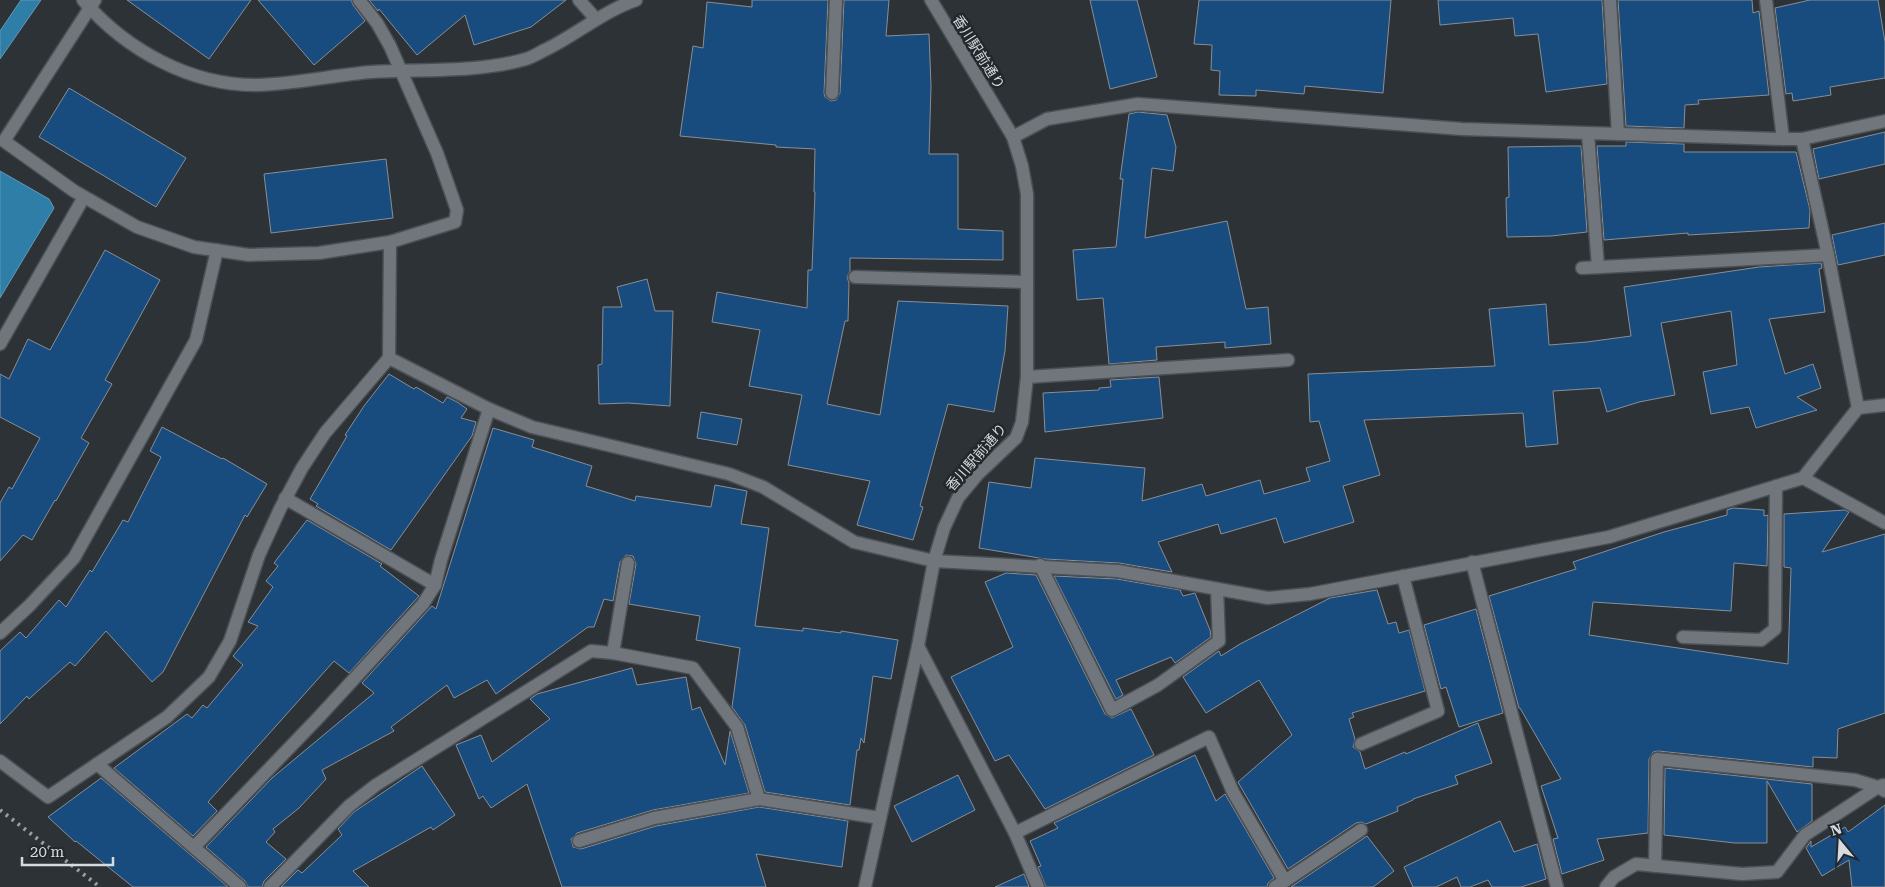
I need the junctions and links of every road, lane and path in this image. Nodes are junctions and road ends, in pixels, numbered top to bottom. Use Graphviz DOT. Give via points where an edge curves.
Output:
graph roads {
  1 [pos="359,0"];
  2 [pos="579,0"];
  3 [pos="636,0"];
  4 [pos="836,0"];
  5 [pos="931,0"];
  6 [pos="1610,0"];
  7 [pos="1766,0"];
  8 [pos="89,3"];
  9 [pos="596,19"];
  10 [pos="401,71"];
  11 [pos="832,93"];
  12 [pos="1885,121"];
  13 [pos="1588,134"];
  14 [pos="1618,134"];
  15 [pos="1013,137"];
  16 [pos="1783,139"];
  17 [pos="1802,139"];
  18 [pos="84,197"];
  19 [pos="390,242"];
  20 [pos="217,250"];
  21 [pos="1828,255"];
  22 [pos="1598,267"];
  23 [pos="1582,268"];
  24 [pos="855,277"];
  25 [pos="1027,282"];
  26 [pos="0,344"];
  27 [pos="389,358"];
  28 [pos="1288,360"];
  29 [pos="1027,377"];
  30 [pos="1885,405"];
  31 [pos="1858,408"];
  32 [pos="489,409"];
  33 [pos="1803,478"];
  34 [pos="1776,486"];
  35 [pos="285,498"];
  36 [pos="1885,523"];
  37 [pos="934,561"];
  38 [pos="1472,562"];
  39 [pos="628,563"];
  40 [pos="1040,565"];
  41 [pos="1403,576"];
  42 [pos="435,584"];
  43 [pos="1216,589"];
  44 [pos="0,633"];
  45 [pos="1683,637"];
  46 [pos="918,646"];
  47 [pos="613,653"];
  48 [pos="1361,744"];
  49 [pos="0,761"];
  50 [pos="97,764"];
  51 [pos="1883,787"];
  52 [pos="759,799"];
  53 [pos="880,818"];
  54 [pos="1361,830"];
  55 [pos="1015,834"];
  56 [pos="579,840"];
  57 [pos="194,847"];
  58 [pos="1655,866"];
  59 [pos="1742,874"];
  60 [pos="1280,884"];
  61 [pos="240,887"];
  62 [pos="270,887"];
  63 [pos="865,887"];
  64 [pos="1038,887"];
  65 [pos="1558,887"];
  66 [pos="1606,887"];
  67 [pos="1749,887"];
  1 -- 10 [label="street" via="377,23"];
  2 -- 9 [label="street"];
  3 -- 9 [label="street"];
  4 -- 11 [label="street"];
  5 -- 15 [label="street, 香川駅前通り"];
  6 -- 14 [label="street"];
  7 -- 16 [label="street"];
  8 -- 10 [label="street" via="125,39 166,64 206,79 257,85"];
  8 -- 18 [label="street" via="4,141"];
  9 -- 10 [label="street" via="564,40 527,58 483,66"];
  10 -- 19 [label="street" via="457,210 455,222"];
  12 -- 17 [label="street"];
  13 -- 14 [label="street"];
  13 -- 15 [label="street" via="1462,129 1138,104 1047,118"];
  13 -- 22 [label="street"];
  14 -- 16 [label="street"];
  15 -- 25 [label="street, 香川駅前通り" via="1027,194"];
  16 -- 17 [label="street"];
  17 -- 21 [label="street"];
  18 -- 20 [label="street" via="137,227 194,247"];
  18 -- 26 [label="street"];
  19 -- 20 [label="street" via="319,253 249,255"];
  19 -- 27 [label="street"];
  20 -- 44 [label="street" via="196,340 74,558"];
  21 -- 22 [label="street"];
  21 -- 31 [label="street"];
  22 -- 23 [label="street"];
  24 -- 25 [label="street"];
  25 -- 29 [label="street, 香川駅前通り"];
  27 -- 32 [label="street"];
  27 -- 35 [label="street" via="326,433"];
  28 -- 29 [label="street"];
  29 -- 37 [label="street, 香川駅前通り" via="1022,422 1016,438 958,498"];
  30 -- 31 [label="street"];
  31 -- 33 [label="street"];
  32 -- 37 [label="street" via="532,427 729,474 763,487 854,542"];
  32 -- 42 [label="street"];
  33 -- 34 [label="street"];
  33 -- 36 [label="street"];
  34 -- 38 [label="street" via="1609,537"];
  34 -- 45 [label="street" via="1775,629 1761,640"];
  35 -- 42 [label="street"];
  35 -- 50 [label="street" via="259,555 230,641 209,677 167,717"];
  37 -- 40 [label="street"];
  37 -- 46 [label="street, 香川駅前通り"];
  38 -- 41 [label="street"];
  38 -- 65 [label="street"];
  39 -- 47 [label="street"];
  40 -- 43 [label="street" via="1118,570"];
  40 -- 43 [label="street" via="1112,710 1158,685 1219,641"];
  41 -- 43 [label="street" via="1310,594 1268,598"];
  41 -- 48 [label="street" via="1438,711"];
  42 -- 57 [label="street" via="423,604"];
  46 -- 53 [label="street, 香川駅前通り"];
  46 -- 55 [label="street"];
  47 -- 52 [label="street" via="693,668 737,727"];
  47 -- 62 [label="street" via="591,651 376,786 349,806"];
  49 -- 50 [label="street" via="48,797"];
  50 -- 57 [label="street"];
  51 -- 58 [label="street" via="1855,780 1657,759"];
  51 -- 59 [label="street" via="1805,835 1777,872"];
  52 -- 53 [label="street"];
  52 -- 56 [label="street" via="654,818"];
  53 -- 63 [label="street, 香川駅前通り"];
  54 -- 60 [label="street"];
  55 -- 60 [label="street" via="1209,737"];
  55 -- 64 [label="street"];
  57 -- 61 [label="street"];
  58 -- 59 [label="street"];
  58 -- 66 [label="street" via="1636,864 1614,877"];
  59 -- 67 [label="street"];
}
